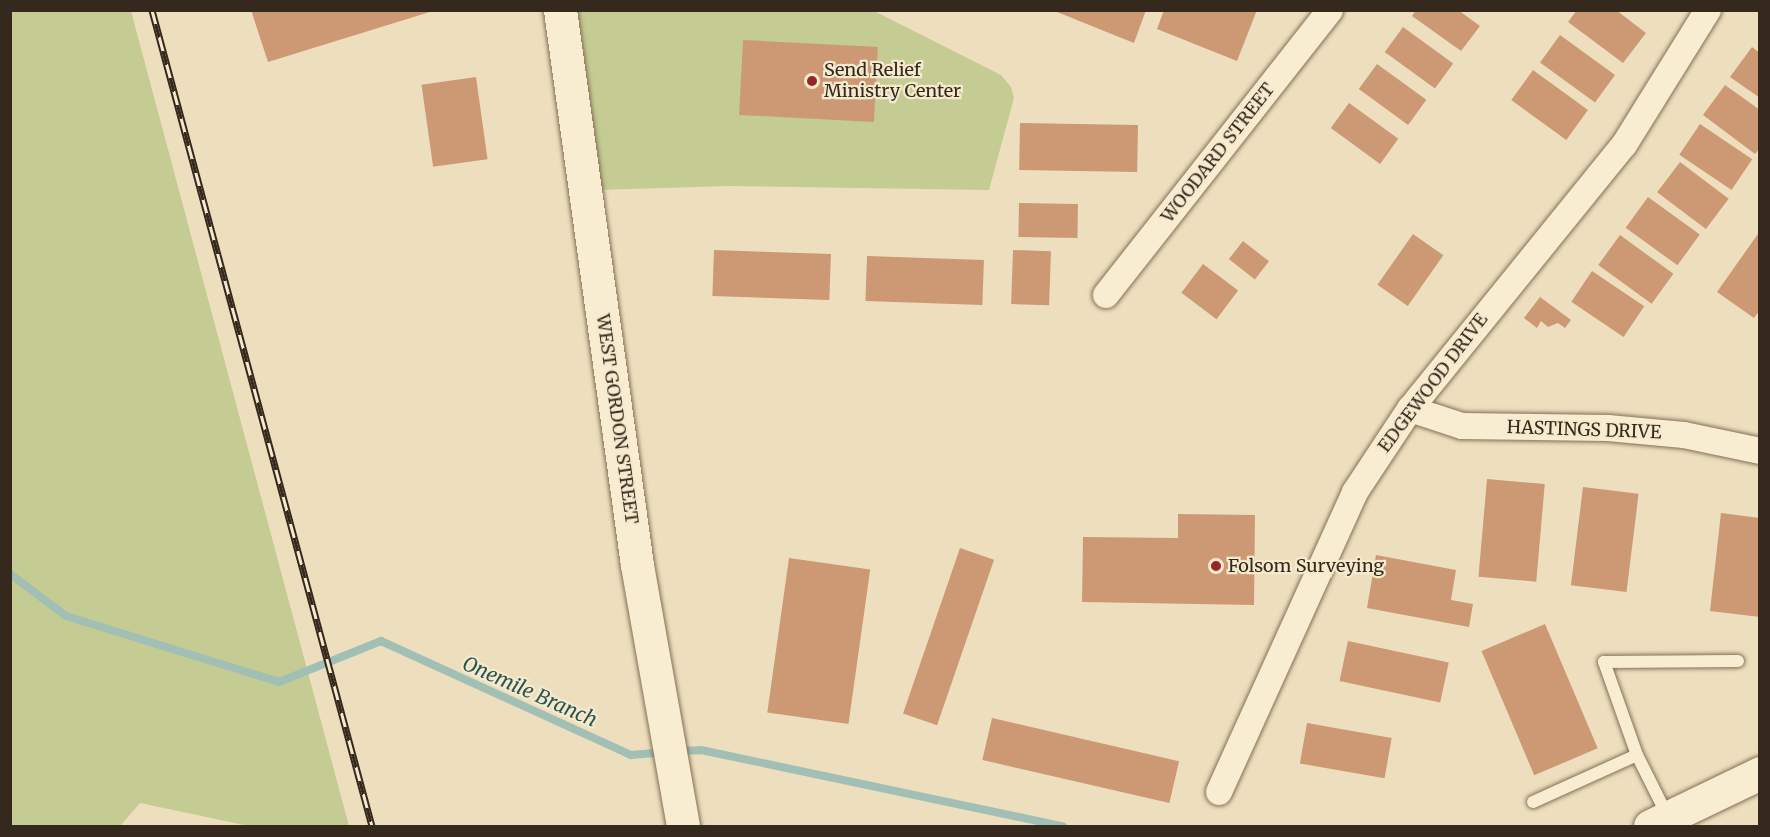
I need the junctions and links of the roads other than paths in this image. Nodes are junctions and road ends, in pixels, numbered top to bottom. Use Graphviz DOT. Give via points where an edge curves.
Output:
graph roads {
  1 [pos="560,10"];
  2 [pos="1330,10"];
  3 [pos="1708,10"];
  4 [pos="1106,295"];
  5 [pos="1410,409"];
  6 [pos="1760,451"];
  7 [pos="1738,661"];
  8 [pos="1637,755"];
  9 [pos="1760,773"];
  10 [pos="1219,792"];
  11 [pos="1533,802"];
  12 [pos="1659,822"];
  13 [pos="683,826"];
  1 -- 13 [label="street, WEST GORDON STREET" via="638,564"];
  2 -- 4 [label="street, WOODARD STREET"];
  3 -- 5 [label="street, EDGEWOOD DRIVE" via="1624,145"];
  5 -- 6 [label="street, HASTINGS DRIVE" via="1462,426 1608,428 1684,435"];
  5 -- 10 [label="street, EDGEWOOD DRIVE" via="1355,492"];
  7 -- 8 [label="lane" via="1604,662"];
  8 -- 11 [label="lane"];
  8 -- 12 [label="lane"];
  9 -- 12 [label="street"];
}
